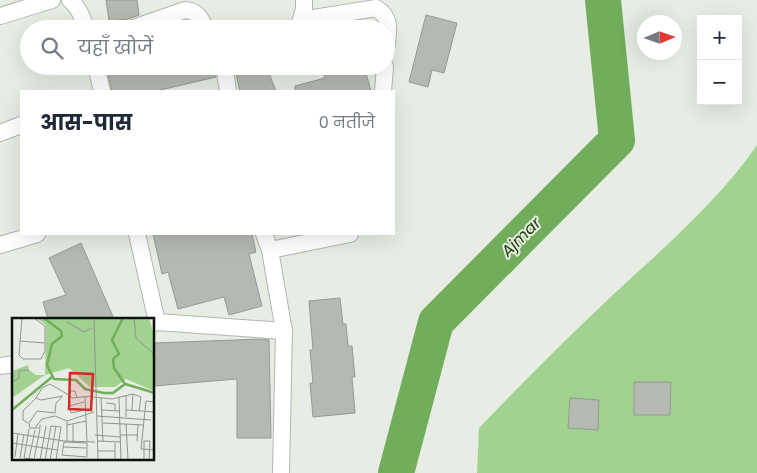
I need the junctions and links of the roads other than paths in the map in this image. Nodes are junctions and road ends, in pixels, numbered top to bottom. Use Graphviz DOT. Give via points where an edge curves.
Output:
graph roads {
  1 [pos="52,0"];
  2 [pos="70,0"];
  3 [pos="357,0"];
  4 [pos="302,14"];
  5 [pos="0,16"];
  6 [pos="83,20"];
  7 [pos="157,20"];
  8 [pos="201,20"];
  9 [pos="386,20"];
  10 [pos="98,75"];
  11 [pos="225,75"];
  12 [pos="384,75"];
  13 [pos="102,90"];
  14 [pos="228,90"];
  15 [pos="383,90"];
  16 [pos="20,126"];
  17 [pos="0,133"];
  18 [pos="34,235"];
  19 [pos="137,235"];
  20 [pos="264,235"];
  21 [pos="345,235"];
  22 [pos="0,245"];
  23 [pos="270,250"];
  24 [pos="154,318"];
  25 [pos="155,323"];
  26 [pos="284,331"];
  27 [pos="281,473"];
  1 -- 5 [label="street"];
  2 -- 6 [label="street"];
  3 -- 4 [label="street"];
  4 -- 9 [label="street" via="376,8"];
  7 -- 8 [label="street" via="186,10 198,14"];
  10 -- 13 [label="street"];
  11 -- 14 [label="street"];
  12 -- 15 [label="street"];
  16 -- 17 [label="street"];
  18 -- 22 [label="street"];
  19 -- 24 [label="street"];
  20 -- 23 [label="street"];
  21 -- 23 [label="street"];
  23 -- 26 [label="street"];
  25 -- 26 [label="street"];
  26 -- 27 [label="street"];
}
